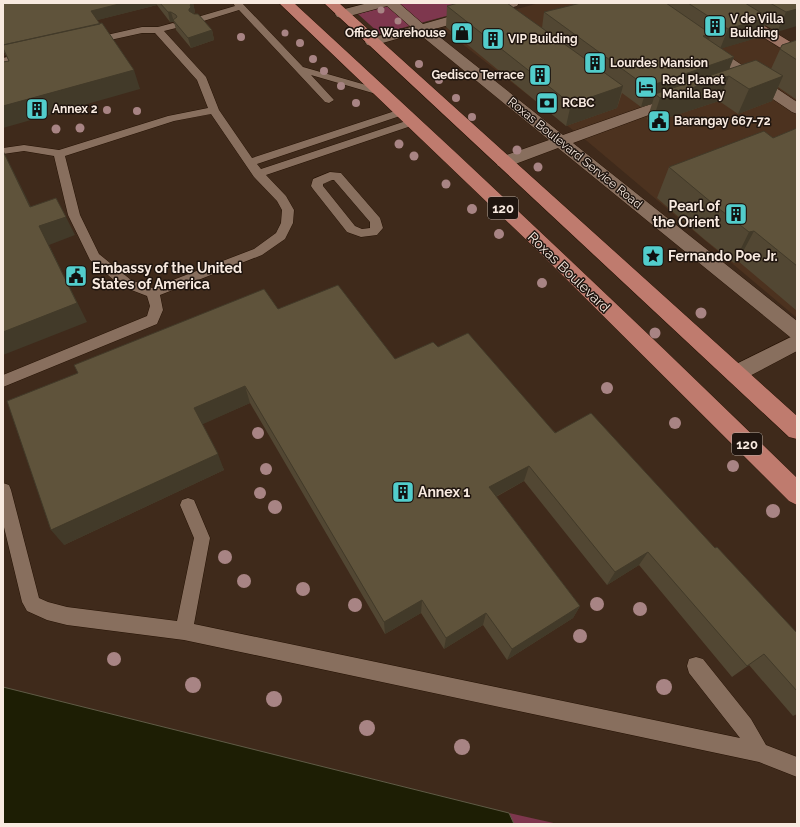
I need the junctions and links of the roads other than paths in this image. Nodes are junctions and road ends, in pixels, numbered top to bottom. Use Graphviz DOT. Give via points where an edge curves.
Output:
graph roads {
  1 [pos="286,3"];
  2 [pos="331,3"];
  3 [pos="383,3"];
  4 [pos="391,3"];
  5 [pos="718,3"];
  6 [pos="239,5"];
  7 [pos="493,5"];
  8 [pos="510,10"];
  9 [pos="342,14"];
  10 [pos="197,20"];
  11 [pos="173,26"];
  12 [pos="421,29"];
  13 [pos="158,30"];
  14 [pos="697,41"];
  15 [pos="372,42"];
  16 [pos="80,44"];
  17 [pos="797,52"];
  18 [pos="34,54"];
  19 [pos="3,61"];
  20 [pos="299,69"];
  21 [pos="754,73"];
  22 [pos="733,80"];
  23 [pos="383,93"];
  24 [pos="689,96"];
  25 [pos="329,100"];
  26 [pos="625,104"];
  27 [pos="797,109"];
  28 [pos="214,110"];
  29 [pos="638,114"];
  30 [pos="408,117"];
  31 [pos="561,141"];
  32 [pos="3,151"];
  33 [pos="59,154"];
  34 [pos="307,158"];
  35 [pos="250,162"];
  36 [pos="504,162"];
  37 [pos="258,174"];
  38 [pos="323,179"];
  39 [pos="152,292"];
  40 [pos="797,332"];
  41 [pos="797,342"];
  42 [pos="735,374"];
  43 [pos="3,381"];
  44 [pos="797,430"];
  45 [pos="3,490"];
  46 [pos="797,494"];
  47 [pos="188,505"];
  48 [pos="184,631"];
  49 [pos="696,666"];
  50 [pos="759,752"];
  51 [pos="797,767"];
  1 -- 23 [label="highway, Roxas Boulevard / 120"];
  2 -- 9 [label="highway, 120"];
  3 -- 9 [label="street"];
  4 -- 12 [label="street, Roxas Boulevard Service Road"];
  5 -- 17 [label="main road"];
  6 -- 10 [label="lane"];
  6 -- 20 [label="lane"];
  7 -- 8 [label="street"];
  7 -- 12 [label="street"];
  9 -- 15 [label="highway, 120"];
  11 -- 13 [label="lane"];
  12 -- 15 [label="street"];
  12 -- 31 [label="street, Roxas Boulevard Service Road"];
  13 -- 16 [label="lane" via="142,30"];
  13 -- 28 [label="lane" via="202,80"];
  14 -- 21 [label="street"];
  15 -- 36 [label="highway, 120"];
  18 -- 19 [label="lane"];
  20 -- 23 [label="lane"];
  20 -- 25 [label="lane"];
  21 -- 22 [label="street"];
  21 -- 27 [label="street"];
  23 -- 30 [label="highway, Roxas Boulevard / 120"];
  24 -- 29 [label="street"];
  26 -- 29 [label="street"];
  28 -- 33 [label="lane" via="172,118"];
  28 -- 35 [label="lane"];
  29 -- 31 [label="street"];
  30 -- 34 [label="lane"];
  30 -- 35 [label="lane"];
  30 -- 46 [label="highway, Roxas Boulevard / 120" via="697,394"];
  31 -- 36 [label="street"];
  31 -- 40 [label="street, Roxas Boulevard Service Road"];
  32 -- 33 [label="lane" via="23,147"];
  33 -- 39 [label="lane" via="74,216 94,257 126,283"];
  34 -- 37 [label="lane"];
  34 -- 38 [label="lane"];
  35 -- 37 [label="lane"];
  36 -- 42 [label="highway, 120"];
  37 -- 39 [label="lane" via="282,199 288,210 287,223 281,236 258,252"];
  38 -- 38 [label="lane" via="317,182 317,186 351,229 361,233 373,232 378,228 376,221 337,176"];
  39 -- 43 [label="lane" via="158,305 152,320"];
  41 -- 42 [label="street"];
  42 -- 44 [label="highway, 120"];
  45 -- 48 [label="lane" via="31,602 34,605 67,616"];
  47 -- 48 [label="lane" via="202,538"];
  48 -- 50 [label="lane"];
  49 -- 50 [label="lane" via="744,726"];
  50 -- 51 [label="lane"];
}
